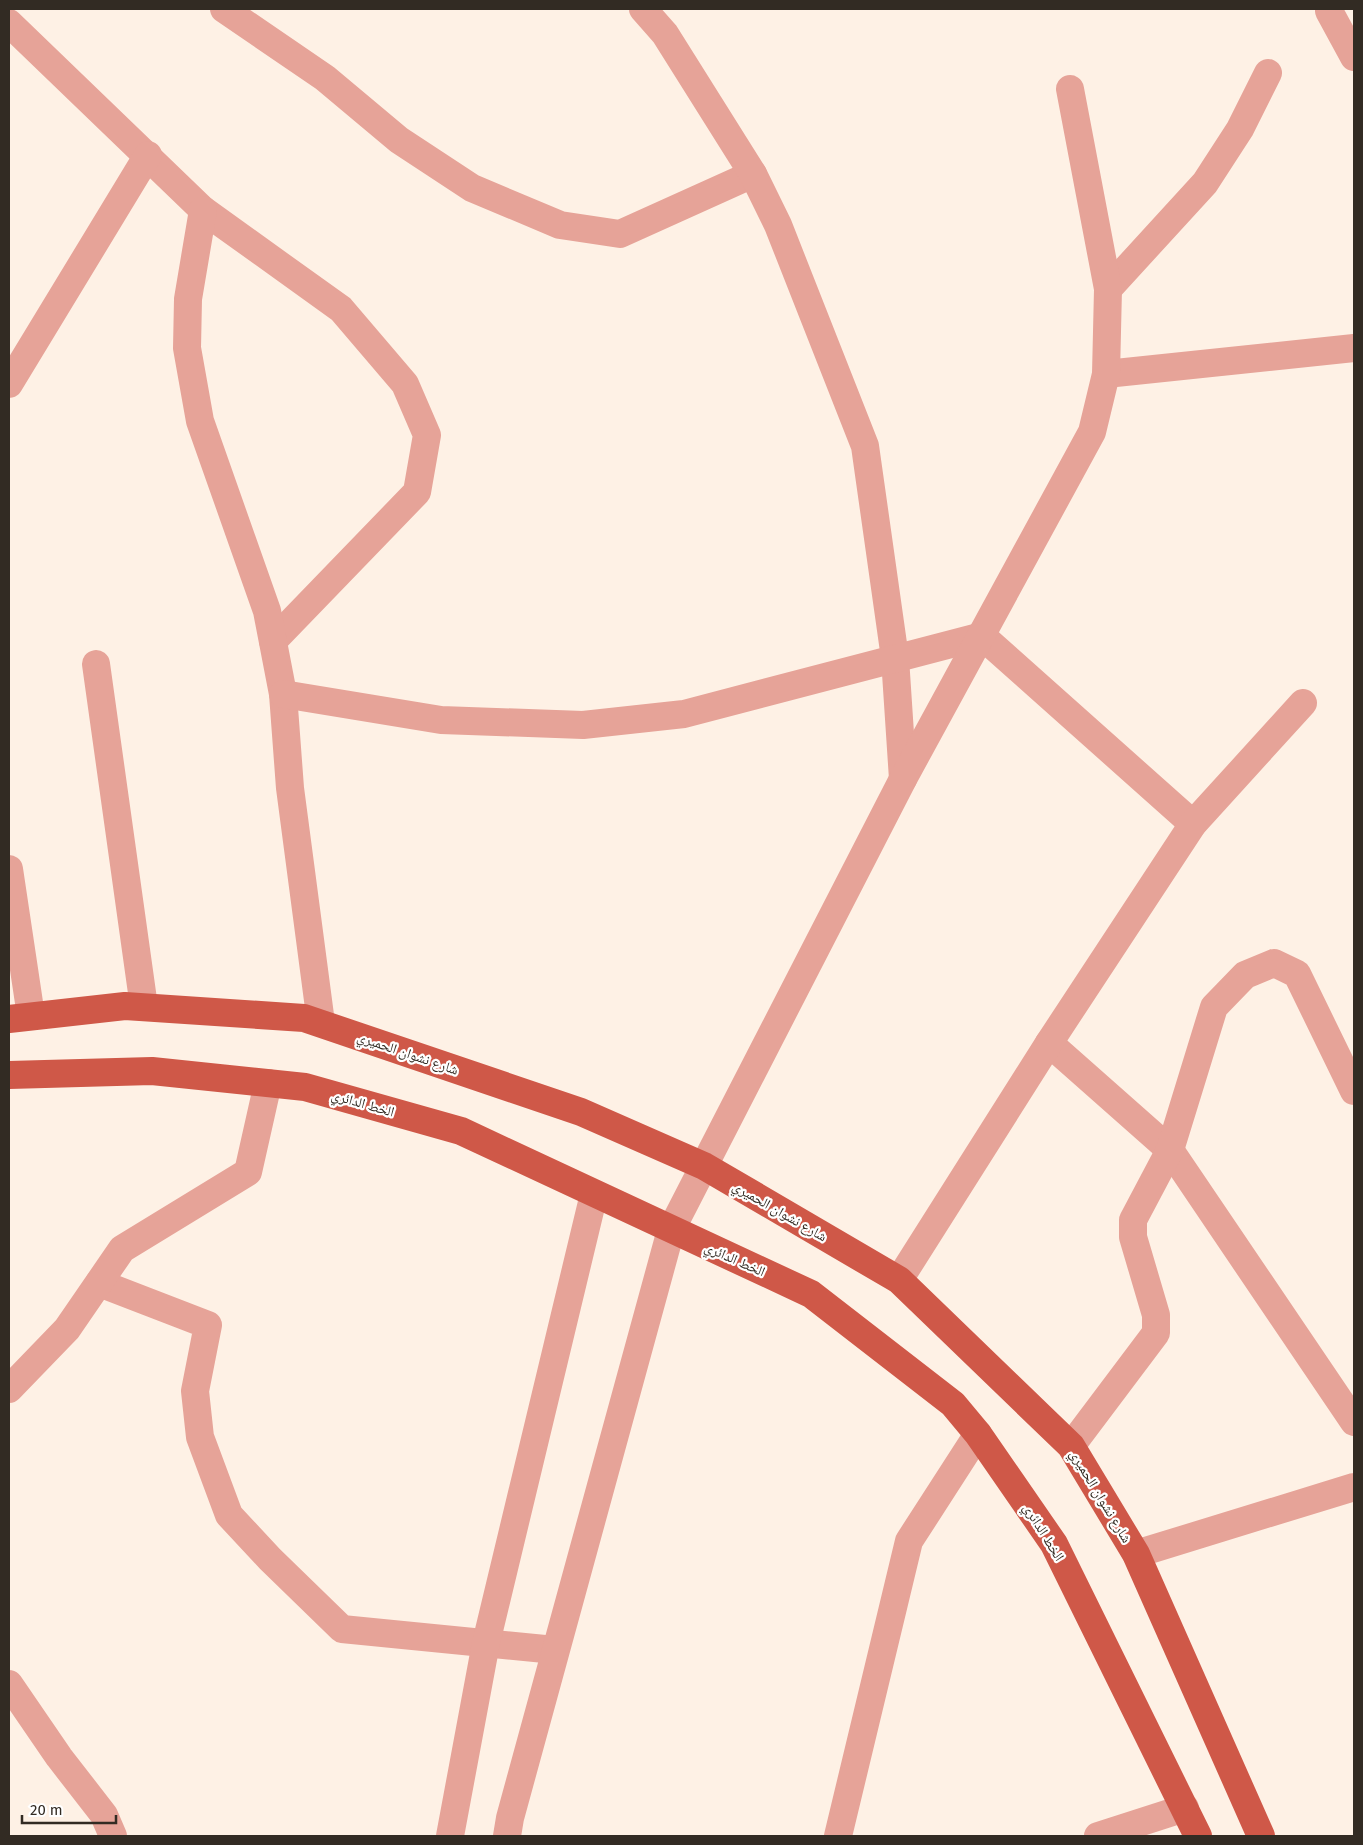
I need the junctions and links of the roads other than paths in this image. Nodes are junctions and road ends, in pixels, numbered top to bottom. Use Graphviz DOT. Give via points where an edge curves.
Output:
graph roads {
  1 [pos="224,9"];
  2 [pos="643,9"];
  3 [pos="1329,11"];
  4 [pos="9,23"];
  5 [pos="1354,57"];
  6 [pos="1268,73"];
  7 [pos="1070,90"];
  8 [pos="148,155"];
  9 [pos="753,174"];
  10 [pos="203,210"];
  11 [pos="1108,289"];
  12 [pos="1354,348"];
  13 [pos="1106,374"];
  14 [pos="9,384"];
  15 [pos="982,636"];
  16 [pos="273,641"];
  17 [pos="895,658"];
  18 [pos="96,664"];
  19 [pos="282,694"];
  20 [pos="1304,703"];
  21 [pos="903,779"];
  22 [pos="1193,824"];
  23 [pos="9,869"];
  24 [pos="144,1007"];
  25 [pos="20,1018"];
  26 [pos="321,1023"];
  27 [pos="1049,1043"];
  28 [pos="9,1075"];
  29 [pos="268,1084"];
  30 [pos="1354,1091"];
  31 [pos="1170,1150"];
  32 [pos="704,1166"];
  33 [pos="594,1194"];
  34 [pos="671,1230"];
  35 [pos="899,1280"];
  36 [pos="99,1283"];
  37 [pos="9,1389"];
  38 [pos="1354,1422"];
  39 [pos="978,1434"];
  40 [pos="1071,1446"];
  41 [pos="1354,1487"];
  42 [pos="1136,1554"];
  43 [pos="486,1643"];
  44 [pos="556,1650"];
  45 [pos="9,1684"];
  46 [pos="1185,1808"];
  47 [pos="113,1836"];
  48 [pos="450,1836"];
  49 [pos="507,1836"];
  50 [pos="838,1836"];
  51 [pos="1098,1836"];
  52 [pos="1198,1836"];
  53 [pos="1262,1836"];
  1 -- 9 [label="street" via="325,78 399,140 472,188 560,225 620,234"];
  2 -- 9 [label="street" via="665,34"];
  3 -- 5 [label="street"];
  4 -- 8 [label="street"];
  6 -- 11 [label="street" via="1240,129 1205,183"];
  7 -- 11 [label="street"];
  8 -- 10 [label="street"];
  8 -- 14 [label="street"];
  9 -- 17 [label="street" via="778,225 865,446"];
  10 -- 16 [label="street" via="188,299 187,348 200,421 267,611"];
  10 -- 16 [label="street" via="341,308 404,384 427,435 417,492"];
  11 -- 13 [label="street"];
  12 -- 13 [label="street"];
  13 -- 15 [label="street" via="1092,432"];
  15 -- 17 [label="street"];
  15 -- 21 [label="street"];
  15 -- 22 [label="street"];
  16 -- 19 [label="street"];
  17 -- 19 [label="street" via="684,714 583,725 441,720"];
  17 -- 21 [label="street"];
  18 -- 24 [label="street"];
  19 -- 26 [label="street" via="290,788"];
  20 -- 22 [label="street"];
  21 -- 32 [label="street"];
  22 -- 27 [label="street"];
  23 -- 25 [label="street"];
  24 -- 25 [label="main road, شارع نشوان الحميري" via="125,1006"];
  24 -- 26 [label="main road, شارع نشوان الحميري" via="304,1018"];
  26 -- 32 [label="main road, شارع نشوان الحميري" via="581,1112"];
  27 -- 31 [label="street"];
  27 -- 35 [label="street"];
  28 -- 29 [label="main road, الخط الدائري" via="152,1071"];
  29 -- 33 [label="main road, الخط الدائري" via="305,1087 461,1131"];
  29 -- 36 [label="street" via="248,1172 122,1249"];
  30 -- 31 [label="street" via="1297,974 1274,963 1245,975 1214,1007"];
  31 -- 38 [label="street"];
  31 -- 40 [label="street" via="1133,1220 1133,1237 1156,1315 1156,1333"];
  32 -- 34 [label="street"];
  32 -- 35 [label="main road, شارع نشوان الحميري"];
  33 -- 34 [label="main road, الخط الدائري"];
  33 -- 43 [label="street"];
  34 -- 39 [label="main road, الخط الدائري" via="811,1294 954,1404"];
  34 -- 44 [label="street"];
  35 -- 40 [label="main road, شارع نشوان الحميري"];
  36 -- 37 [label="street" via="67,1329"];
  36 -- 43 [label="street" via="208,1325 195,1391 198,1419 200,1437 229,1515 342,1629"];
  39 -- 46 [label="main road, الخط الدائري" via="1054,1544"];
  39 -- 50 [label="street" via="909,1541"];
  40 -- 42 [label="main road, شارع نشوان الحميري"];
  41 -- 42 [label="street"];
  42 -- 53 [label="main road, شارع نشوان الحميري"];
  43 -- 44 [label="street"];
  43 -- 48 [label="street"];
  44 -- 49 [label="street"];
  45 -- 47 [label="street" via="59,1758 104,1815"];
  46 -- 51 [label="street"];
  46 -- 52 [label="main road, الخط الدائري"];
}
